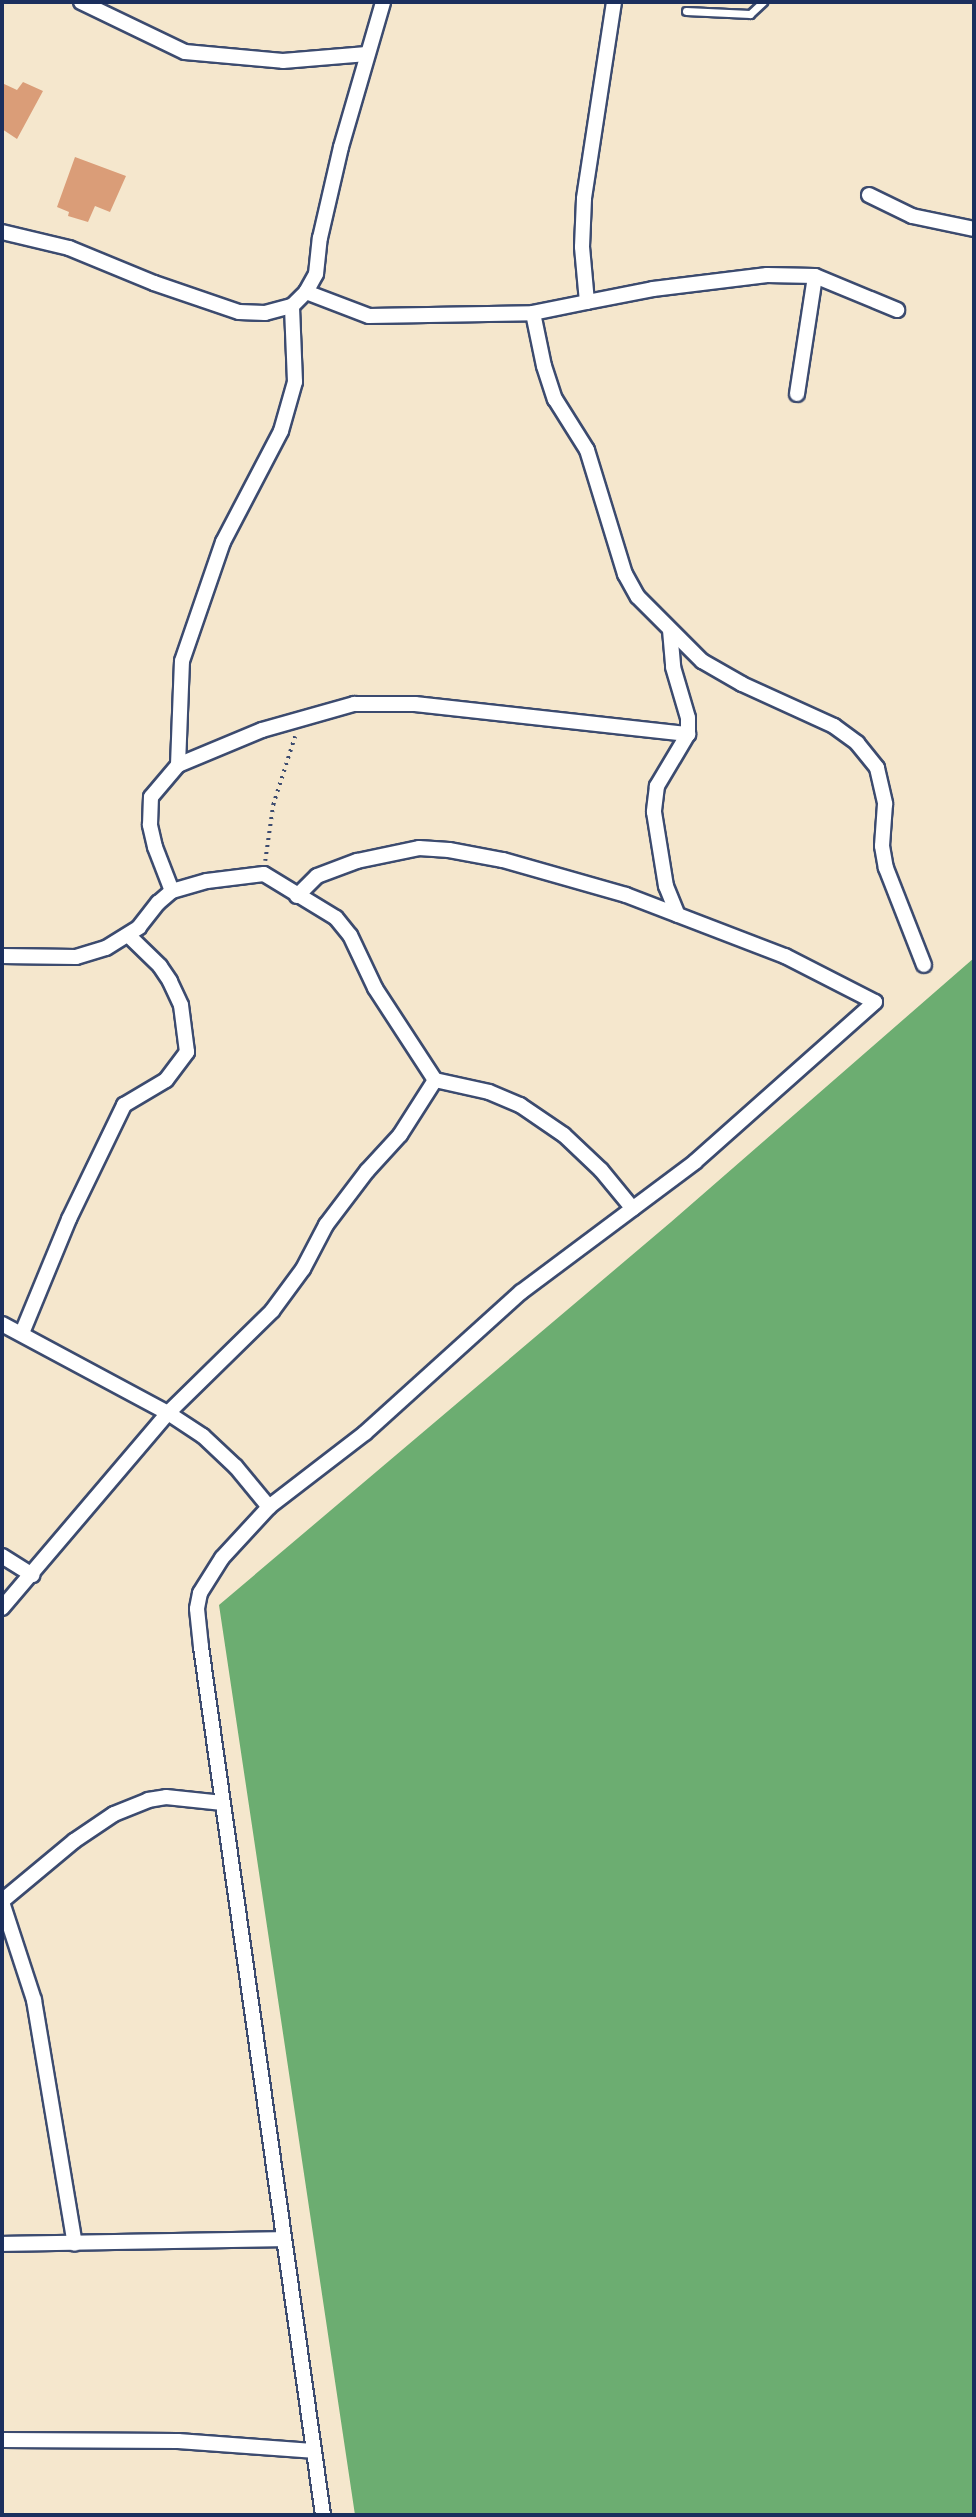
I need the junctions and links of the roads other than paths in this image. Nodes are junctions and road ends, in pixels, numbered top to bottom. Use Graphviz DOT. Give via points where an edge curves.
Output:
graph roads {
  1 [pos="81,2"];
  2 [pos="383,2"];
  3 [pos="614,2"];
  4 [pos="763,2"];
  5 [pos="685,11"];
  6 [pos="367,54"];
  7 [pos="869,195"];
  8 [pos="974,229"];
  9 [pos="2,232"];
  10 [pos="815,276"];
  11 [pos="306,292"];
  12 [pos="587,302"];
  13 [pos="292,306"];
  14 [pos="897,310"];
  15 [pos="533,313"];
  16 [pos="797,394"];
  17 [pos="670,630"];
  18 [pos="688,734"];
  19 [pos="178,765"];
  20 [pos="172,891"];
  21 [pos="297,896"];
  22 [pos="678,915"];
  23 [pos="129,936"];
  24 [pos="2,956"];
  25 [pos="924,965"];
  26 [pos="435,1080"];
  27 [pos="633,1209"];
  28 [pos="2,1324"];
  29 [pos="22,1334"];
  30 [pos="168,1413"];
  31 [pos="269,1507"];
  32 [pos="2,1556"];
  33 [pos="32,1575"];
  34 [pos="2,1608"];
  35 [pos="223,1803"];
  36 [pos="2,1901"];
  37 [pos="283,2239"];
  38 [pos="2,2244"];
  39 [pos="75,2244"];
  40 [pos="2,2440"];
  41 [pos="313,2451"];
  42 [pos="323,2515"];
  1 -- 6 [label="street" via="185,52 283,61"];
  2 -- 6 [label="street"];
  3 -- 12 [label="street" via="584,199"];
  4 -- 5 [label="lane" via="750,13"];
  6 -- 11 [label="street" via="329,198 316,274"];
  7 -- 8 [label="street" via="912,216"];
  9 -- 13 [label="street" via="69,248 154,284 239,312 265,313"];
  10 -- 12 [label="street" via="767,275"];
  10 -- 14 [label="street"];
  10 -- 16 [label="street"];
  11 -- 13 [label="street"];
  11 -- 15 [label="street" via="369,316"];
  12 -- 15 [label="street"];
  13 -- 19 [label="street" via="295,382 281,431 223,542 182,661"];
  15 -- 17 [label="street" via="555,398 587,450 625,574 638,597"];
  17 -- 18 [label="street"];
  17 -- 25 [label="street" via="702,661 741,684 834,726 857,743 877,768 885,804 882,846 886,868"];
  18 -- 19 [label="street" via="415,704 354,704 301,718"];
  18 -- 22 [label="street" via="657,786 654,812 666,886"];
  19 -- 20 [label="street" via="151,797 150,825"];
  20 -- 21 [label="street" via="264,874"];
  20 -- 23 [label="street"];
  21 -- 22 [label="street" via="317,876 357,861 419,848 449,849 602,888"];
  21 -- 26 [label="street" via="336,918 350,936 375,988"];
  22 -- 27 [label="street" via="785,956 875,1002 695,1162"];
  23 -- 24 [label="street" via="76,957"];
  23 -- 29 [label="street" via="170,981 181,1005 187,1052 166,1080 124,1105 69,1219"];
  26 -- 27 [label="street" via="489,1092 520,1105 564,1135"];
  26 -- 30 [label="street" via="400,1135 326,1225 303,1269 272,1311"];
  27 -- 31 [label="street" via="521,1292 365,1433"];
  28 -- 29 [label="street"];
  29 -- 30 [label="street"];
  30 -- 31 [label="street" via="203,1436"];
  30 -- 33 [label="street"];
  31 -- 35 [label="street" via="208,1576 197,1609"];
  32 -- 33 [label="street"];
  33 -- 34 [label="street"];
  35 -- 36 [label="street" via="166,1797 114,1814"];
  35 -- 37 [label="street"];
  36 -- 39 [label="street" via="34,2000"];
  37 -- 39 [label="street"];
  37 -- 41 [label="street"];
  38 -- 39 [label="street"];
  40 -- 41 [label="street" via="178,2441"];
  41 -- 42 [label="street"];
}
